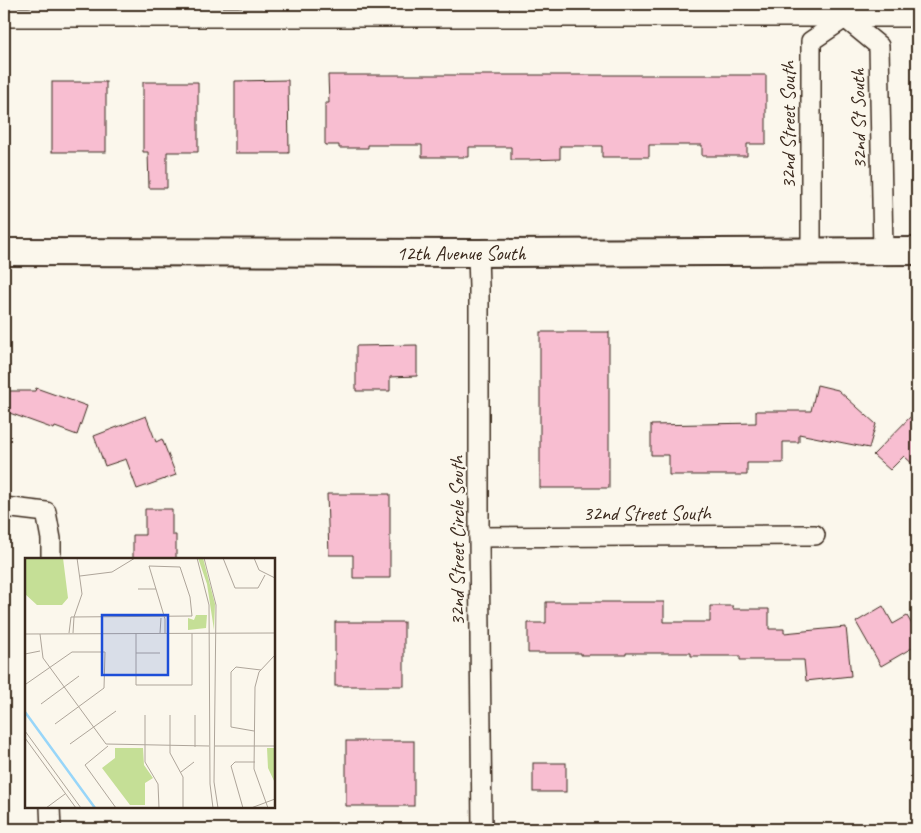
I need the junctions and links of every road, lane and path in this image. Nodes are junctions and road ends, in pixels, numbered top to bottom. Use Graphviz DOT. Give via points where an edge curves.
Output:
graph roads {
  1 [pos="111,11"];
  2 [pos="844,11"];
  3 [pos="917,17"];
  4 [pos="4,18"];
  5 [pos="883,250"];
  6 [pos="811,251"];
  7 [pos="917,251"];
  8 [pos="4,252"];
  9 [pos="478,253"];
  10 [pos="4,507"];
  11 [pos="815,535"];
  12 [pos="479,537"];
  13 [pos="51,558"];
  14 [pos="50,808"];
  15 [pos="51,829"];
  16 [pos="482,829"];
  1 -- 2 [label="street"];
  1 -- 4 [label="street"];
  2 -- 3 [label="street"];
  2 -- 5 [label="street, 32nd St South" via="879,46"];
  2 -- 6 [label="street, 32nd Street South" via="811,41"];
  5 -- 6 [label="street, 12th Avenue South"];
  5 -- 7 [label="street, 12th Avenue South"];
  6 -- 9 [label="street, 12th Avenue South"];
  8 -- 9 [label="street, 12th Avenue South"];
  9 -- 12 [label="street, 32nd Street Circle South"];
  10 -- 13 [label="street" via="46,512"];
  11 -- 12 [label="street, 32nd Street South"];
  12 -- 16 [label="street, 32nd Street Circle South"];
  14 -- 15 [label="street"];
}
